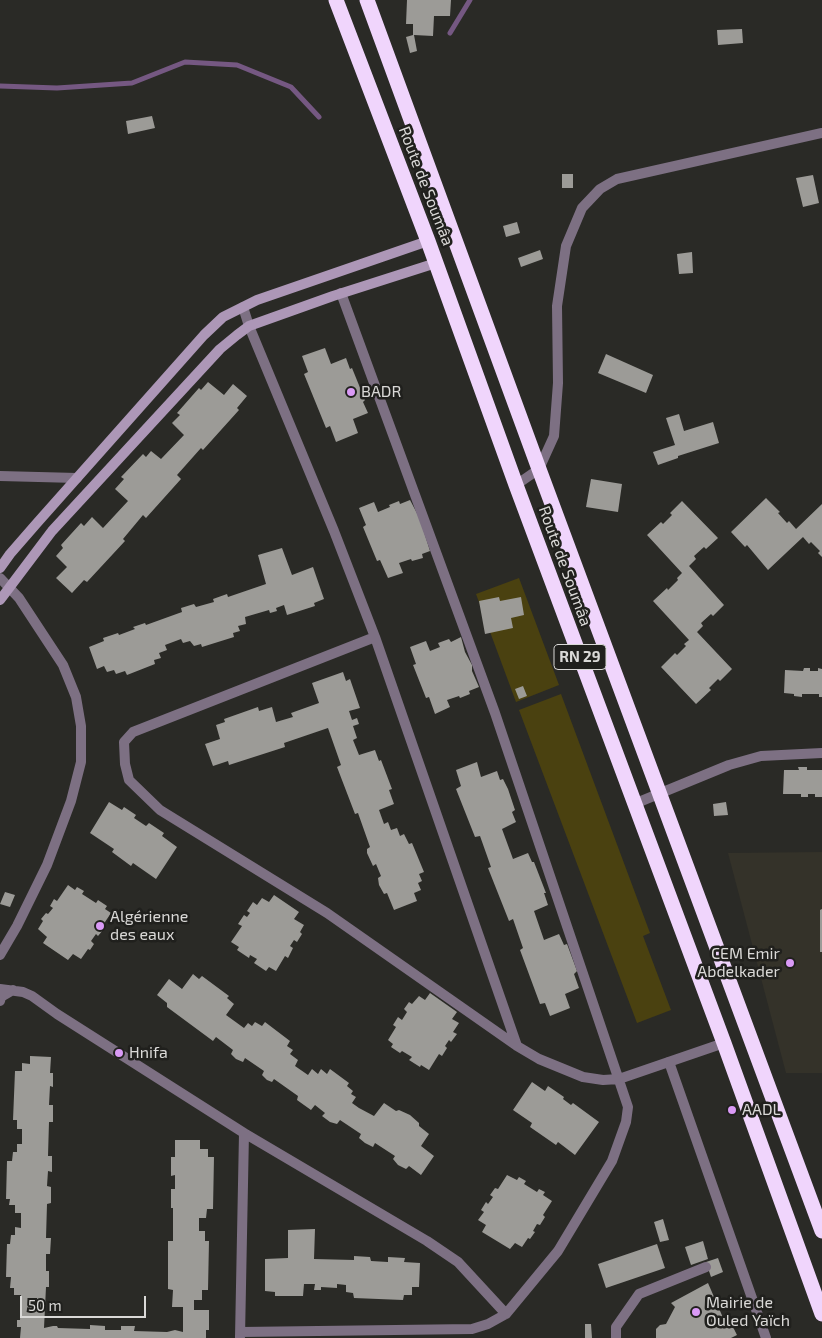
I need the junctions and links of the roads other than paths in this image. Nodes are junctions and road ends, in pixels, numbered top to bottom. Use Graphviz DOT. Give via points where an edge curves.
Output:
graph roads {
  1 [pos="336,0"];
  2 [pos="367,0"];
  3 [pos="822,133"];
  4 [pos="428,241"];
  5 [pos="436,263"];
  6 [pos="341,293"];
  7 [pos="243,306"];
  8 [pos="249,326"];
  9 [pos="539,469"];
  10 [pos="0,476"];
  11 [pos="77,478"];
  12 [pos="516,485"];
  13 [pos="0,568"];
  14 [pos="0,578"];
  15 [pos="8,587"];
  16 [pos="0,600"];
  17 [pos="375,638"];
  18 [pos="822,753"];
  19 [pos="660,794"];
  20 [pos="634,804"];
  21 [pos="0,955"];
  22 [pos="0,989"];
  23 [pos="13,990"];
  24 [pos="0,1001"];
  25 [pos="724,1043"];
  26 [pos="517,1046"];
  27 [pos="669,1062"];
  28 [pos="620,1079"];
  29 [pos="244,1133"];
  30 [pos="822,1231"];
  31 [pos="706,1267"];
  32 [pos="506,1314"];
  33 [pos="822,1314"];
  34 [pos="240,1335"];
  35 [pos="616,1338"];
  36 [pos="766,1338"];
  1 -- 4 [label="highway, Route de Soumâa / RN 29"];
  2 -- 9 [label="highway, Route de Soumâa / RN 29"];
  3 -- 9 [label="street" via="617,179 600,189 582,208 566,246 557,306 558,383 554,436"];
  4 -- 5 [label="highway, Route de Soumâa / RN 29"];
  4 -- 7 [label="street"];
  5 -- 6 [label="street"];
  5 -- 12 [label="highway, Route de Soumâa / RN 29"];
  6 -- 8 [label="street"];
  6 -- 28 [label="street" via="495,714"];
  7 -- 8 [label="street"];
  7 -- 11 [label="street" via="223,317 204,335"];
  8 -- 15 [label="street" via="199,371 52,531"];
  8 -- 17 [label="street"];
  9 -- 12 [label="street"];
  9 -- 19 [label="highway, Route de Soumâa / RN 29"];
  10 -- 11 [label="street"];
  11 -- 13 [label="street"];
  12 -- 20 [label="highway, Route de Soumâa / RN 29"];
  14 -- 15 [label="street"];
  15 -- 16 [label="street"];
  15 -- 21 [label="street" via="34,620 62,665 76,697 81,726 81,762 71,802 48,865"];
  17 -- 26 [label="street"];
  17 -- 26 [label="street" via="133,732 124,742 129,780 160,810 326,913"];
  18 -- 19 [label="street" via="761,756 729,765"];
  19 -- 20 [label="street"];
  19 -- 30 [label="highway, Route de Soumâa / RN 29"];
  20 -- 25 [label="highway, Route de Soumâa / RN 29"];
  22 -- 23 [label="street"];
  23 -- 24 [label="street"];
  23 -- 29 [label="street" via="32,996"];
  25 -- 27 [label="street"];
  25 -- 33 [label="highway, Route de Soumâa / RN 29"];
  26 -- 28 [label="street" via="583,1077"];
  27 -- 28 [label="street"];
  27 -- 36 [label="street"];
  28 -- 32 [label="street" via="628,1106 612,1162 558,1251"];
  29 -- 32 [label="street" via="458,1262"];
  29 -- 34 [label="street"];
  31 -- 35 [label="street" via="639,1294 616,1327"];
  32 -- 34 [label="street" via="472,1329"];
}
